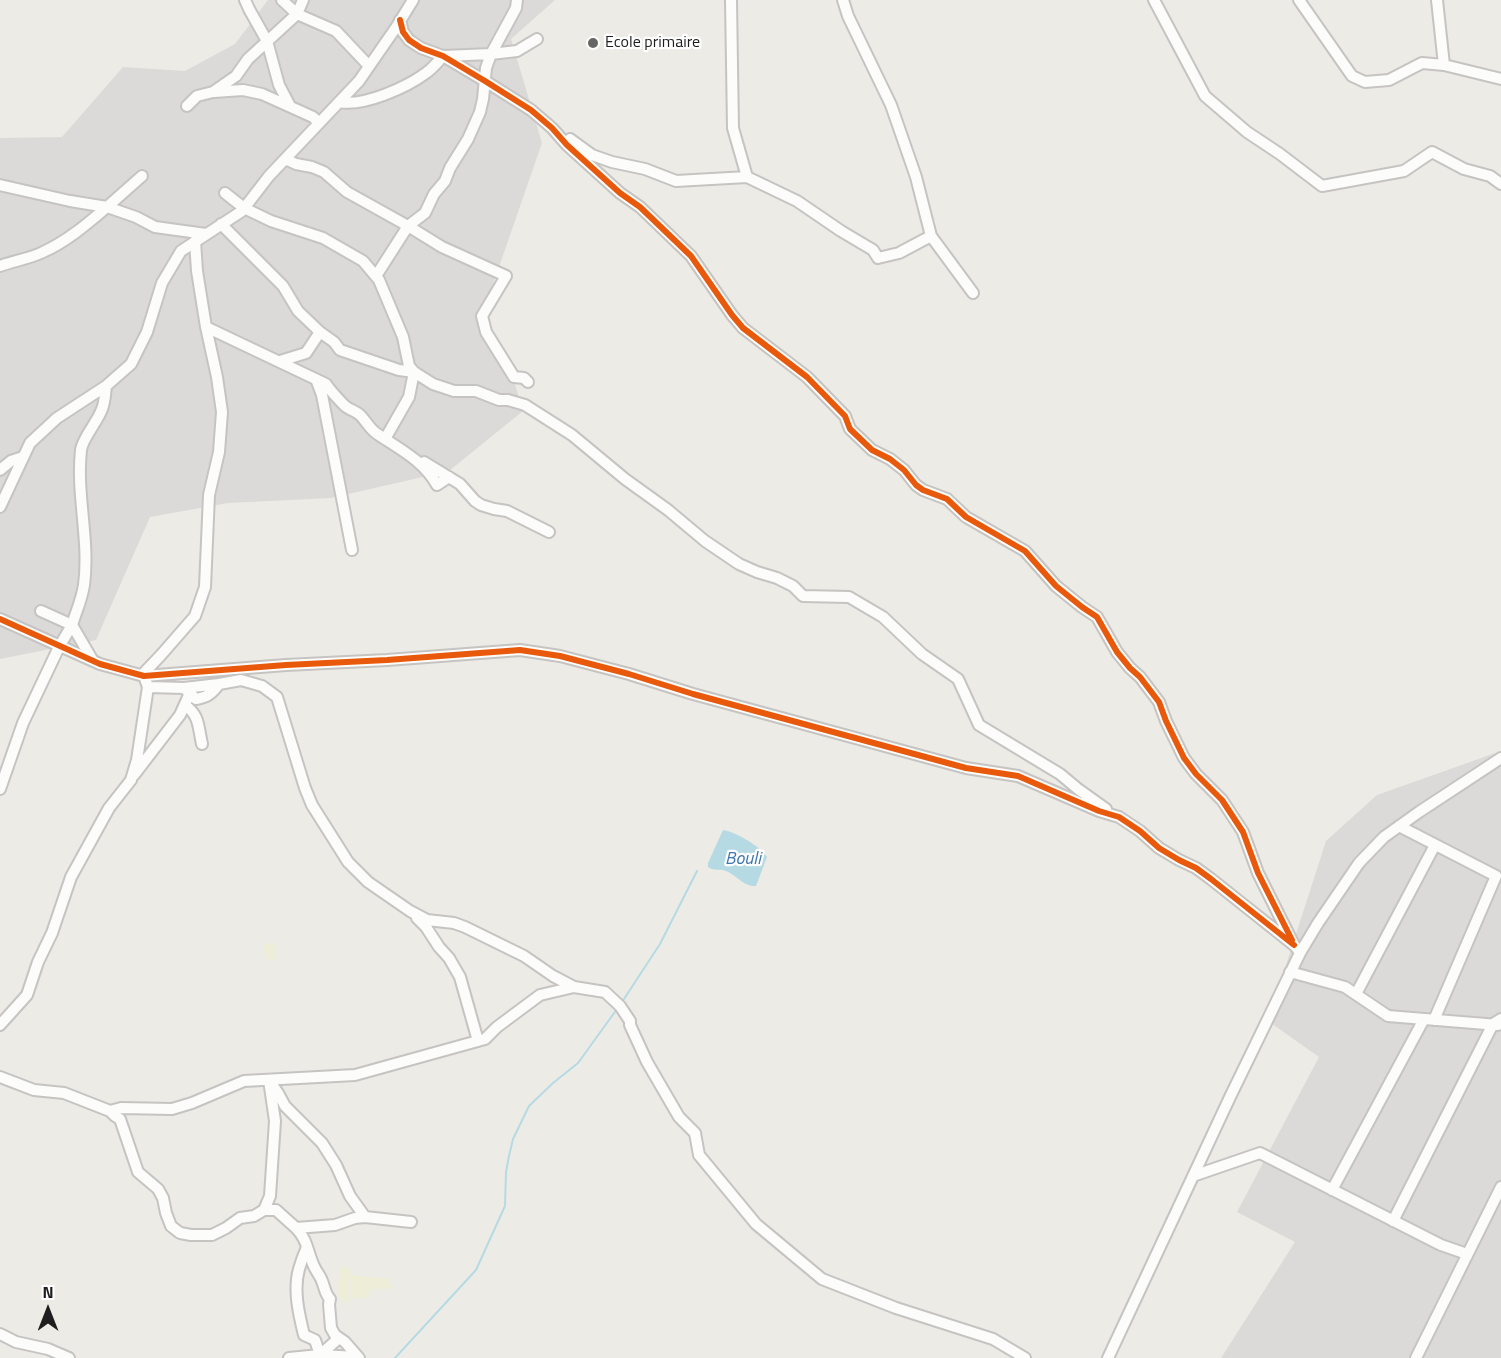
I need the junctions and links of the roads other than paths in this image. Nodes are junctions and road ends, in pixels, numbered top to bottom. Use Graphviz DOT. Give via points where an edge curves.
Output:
graph roads {
  1 [pos="246,0"];
  2 [pos="282,0"];
  3 [pos="303,0"];
  4 [pos="413,0"];
  5 [pos="517,0"];
  6 [pos="731,0"];
  7 [pos="843,0"];
  8 [pos="1154,0"];
  9 [pos="1299,0"];
  10 [pos="1437,0"];
  11 [pos="297,14"];
  12 [pos="400,21"];
  13 [pos="537,39"];
  14 [pos="267,41"];
  15 [pos="490,54"];
  16 [pos="443,56"];
  17 [pos="1444,65"];
  18 [pos="369,66"];
  19 [pos="1501,79"];
  20 [pos="485,81"];
  21 [pos="213,92"];
  22 [pos="339,102"];
  23 [pos="187,106"];
  24 [pos="290,106"];
  25 [pos="319,123"];
  26 [pos="552,128"];
  27 [pos="285,159"];
  28 [pos="612,162"];
  29 [pos="142,176"];
  30 [pos="747,177"];
  31 [pos="1501,184"];
  32 [pos="0,185"];
  33 [pos="225,193"];
  34 [pos="620,193"];
  35 [pos="107,207"];
  36 [pos="244,208"];
  37 [pos="221,224"];
  38 [pos="408,226"];
  39 [pos="206,234"];
  40 [pos="931,236"];
  41 [pos="195,241"];
  42 [pos="0,266"];
  43 [pos="376,276"];
  44 [pos="973,293"];
  45 [pos="206,327"];
  46 [pos="320,332"];
  47 [pos="280,361"];
  48 [pos="414,372"];
  49 [pos="316,379"];
  50 [pos="528,382"];
  51 [pos="106,386"];
  52 [pos="385,439"];
  53 [pos="23,457"];
  54 [pos="0,470"];
  55 [pos="0,507"];
  56 [pos="549,532"];
  57 [pos="352,550"];
  58 [pos="41,611"];
  59 [pos="0,619"];
  60 [pos="72,626"];
  61 [pos="59,647"];
  62 [pos="93,661"];
  63 [pos="198,672"];
  64 [pos="145,679"];
  65 [pos="187,691"];
  66 [pos="183,709"];
  67 [pos="202,744"];
  68 [pos="1501,758"];
  69 [pos="131,780"];
  70 [pos="0,789"];
  71 [pos="1119,817"];
  72 [pos="1399,826"];
  73 [pos="1435,844"];
  74 [pos="410,911"];
  75 [pos="1297,949"];
  76 [pos="1290,972"];
  77 [pos="574,987"];
  78 [pos="1356,994"];
  79 [pos="1429,1020"];
  80 [pos="1498,1023"];
  81 [pos="0,1025"];
  82 [pos="478,1041"];
  83 [pos="0,1077"];
  84 [pos="268,1080"];
  85 [pos="110,1111"];
  86 [pos="1193,1176"];
  87 [pos="1501,1187"];
  88 [pos="1332,1190"];
  89 [pos="1497,1207"];
  90 [pos="264,1210"];
  91 [pos="365,1217"];
  92 [pos="1393,1221"];
  93 [pos="411,1222"];
  94 [pos="296,1228"];
  95 [pos="308,1245"];
  96 [pos="1467,1254"];
  97 [pos="0,1334"];
  98 [pos="339,1338"];
  99 [pos="320,1355"];
  100 [pos="69,1358"];
  101 [pos="289,1358"];
  102 [pos="357,1358"];
  103 [pos="1025,1358"];
  104 [pos="1108,1358"];
  105 [pos="1416,1358"];
  1 -- 14 [label="street"];
  2 -- 11 [label="street"];
  3 -- 11 [label="street"];
  4 -- 12 [label="street"];
  5 -- 15 [label="street"];
  6 -- 30 [label="street" via="734,129"];
  7 -- 40 [label="street" via="891,105"];
  8 -- 31 [label="street" via="1205,96 1322,186 1404,171 1432,153"];
  9 -- 17 [label="street" via="1352,76 1365,82 1389,80 1422,63"];
  10 -- 17 [label="street"];
  11 -- 14 [label="street"];
  11 -- 18 [label="street" via="336,31"];
  12 -- 16 [label="street" via="409,40"];
  12 -- 18 [label="street"];
  13 -- 15 [label="street" via="517,51"];
  14 -- 21 [label="street" via="236,76"];
  14 -- 24 [label="street" via="279,85"];
  15 -- 16 [label="street"];
  15 -- 20 [label="street"];
  16 -- 20 [label="street"];
  16 -- 22 [label="street" via="428,72 390,93"];
  17 -- 19 [label="street"];
  18 -- 22 [label="street"];
  20 -- 26 [label="street"];
  20 -- 38 [label="street" via="480,112 468,139 425,213"];
  21 -- 23 [label="street" via="197,96"];
  21 -- 24 [label="street" via="243,90"];
  22 -- 25 [label="street"];
  24 -- 25 [label="street"];
  25 -- 27 [label="street"];
  26 -- 28 [label="street" via="592,155"];
  26 -- 34 [label="street"];
  27 -- 36 [label="street"];
  27 -- 38 [label="street" via="324,172 347,192"];
  28 -- 30 [label="street" via="676,181"];
  28 -- 34 [label="street"];
  29 -- 35 [label="street"];
  30 -- 40 [label="street" via="797,201 873,250 878,258 899,253"];
  32 -- 35 [label="street"];
  33 -- 36 [label="street"];
  34 -- 75 [label="street" via="691,256 743,328 807,377 872,450 890,459 923,490 947,500 966,517 1024,550 1056,586 1098,617 1116,652 1159,702 1184,758 1222,800 1243,832 1258,873"];
  35 -- 39 [label="street" via="155,226"];
  35 -- 42 [label="street" via="62,242 40,254"];
  36 -- 37 [label="street"];
  36 -- 43 [label="street" via="323,238 363,261"];
  37 -- 39 [label="street"];
  37 -- 46 [label="street" via="282,286"];
  38 -- 43 [label="street"];
  38 -- 50 [label="street" via="442,247 506,276 482,316 486,332 514,377"];
  39 -- 41 [label="street"];
  40 -- 44 [label="street"];
  41 -- 45 [label="street"];
  41 -- 51 [label="street" via="181,251 162,283 147,332 131,364"];
  43 -- 48 [label="street"];
  45 -- 47 [label="street"];
  45 -- 64 [label="street" via="222,412 219,452 209,495 205,587 195,616"];
  46 -- 47 [label="street" via="306,353"];
  46 -- 48 [label="street" via="340,350"];
  47 -- 49 [label="street"];
  48 -- 52 [label="street" via="410,397"];
  48 -- 71 [label="street" via="454,391 476,391 525,405 572,435 739,564 777,578 803,596 849,597 883,617 922,654 958,679 979,724 1060,774"];
  49 -- 52 [label="street"];
  49 -- 57 [label="street"];
  51 -- 53 [label="street" via="57,418 30,443"];
  51 -- 60 [label="street" via="103,407 81,447 84,586"];
  52 -- 56 [label="street" via="408,453 437,485 449,477 481,505 507,511"];
  53 -- 54 [label="street"];
  53 -- 55 [label="street"];
  58 -- 60 [label="street"];
  59 -- 61 [label="street"];
  60 -- 61 [label="street"];
  60 -- 62 [label="street"];
  61 -- 62 [label="street"];
  61 -- 70 [label="street" via="24,723"];
  62 -- 64 [label="street"];
  63 -- 64 [label="street"];
  63 -- 65 [label="street"];
  63 -- 71 [label="street" via="520,650 560,656 966,768 1018,776"];
  64 -- 65 [label="street"];
  64 -- 69 [label="street" via="137,760"];
  65 -- 66 [label="street"];
  65 -- 74 [label="street" via="241,680 262,686 277,697 312,805 348,862 368,882"];
  66 -- 67 [label="street" via="198,720"];
  66 -- 69 [label="street"];
  68 -- 72 [label="street"];
  69 -- 81 [label="street" via="109,808 71,877 27,995"];
  71 -- 75 [label="street" via="1159,848 1211,879"];
  72 -- 73 [label="street"];
  72 -- 75 [label="street" via="1359,864"];
  73 -- 78 [label="street"];
  73 -- 79 [label="street" via="1496,876"];
  74 -- 77 [label="street" via="427,920 465,927 524,956"];
  74 -- 82 [label="street" via="426,927 460,977"];
  75 -- 76 [label="street"];
  76 -- 78 [label="street" via="1346,987"];
  76 -- 86 [label="street"];
  77 -- 82 [label="street" via="540,995"];
  77 -- 103 [label="street" via="605,992 620,1006 679,1117 695,1133 699,1155 756,1224 822,1279 993,1339"];
  78 -- 79 [label="street" via="1388,1016"];
  79 -- 80 [label="street"];
  79 -- 88 [label="street"];
  80 -- 92 [label="street"];
  82 -- 84 [label="street" via="355,1075"];
  83 -- 85 [label="street" via="34,1090 64,1093"];
  84 -- 85 [label="street" via="244,1081 172,1109"];
  84 -- 90 [label="street" via="275,1121 270,1196"];
  84 -- 91 [label="street" via="285,1106 322,1143"];
  85 -- 90 [label="street" via="120,1119 138,1172 158,1190 171,1226 180,1233 212,1235 240,1218"];
  86 -- 88 [label="street" via="1260,1153"];
  86 -- 104 [label="street"];
  87 -- 89 [label="street"];
  88 -- 92 [label="street"];
  89 -- 96 [label="street"];
  90 -- 94 [label="street" via="276,1210"];
  91 -- 93 [label="street"];
  91 -- 94 [label="street" via="335,1225"];
  92 -- 96 [label="street"];
  94 -- 95 [label="street"];
  95 -- 98 [label="street" via="330,1299 331,1328"];
  95 -- 99 [label="street" via="298,1271 297,1300 304,1335 315,1340"];
  96 -- 105 [label="street"];
  97 -- 100 [label="street"];
  98 -- 99 [label="street"];
  98 -- 102 [label="street"];
  99 -- 101 [label="street"];
  99 -- 102 [label="street"];
}
